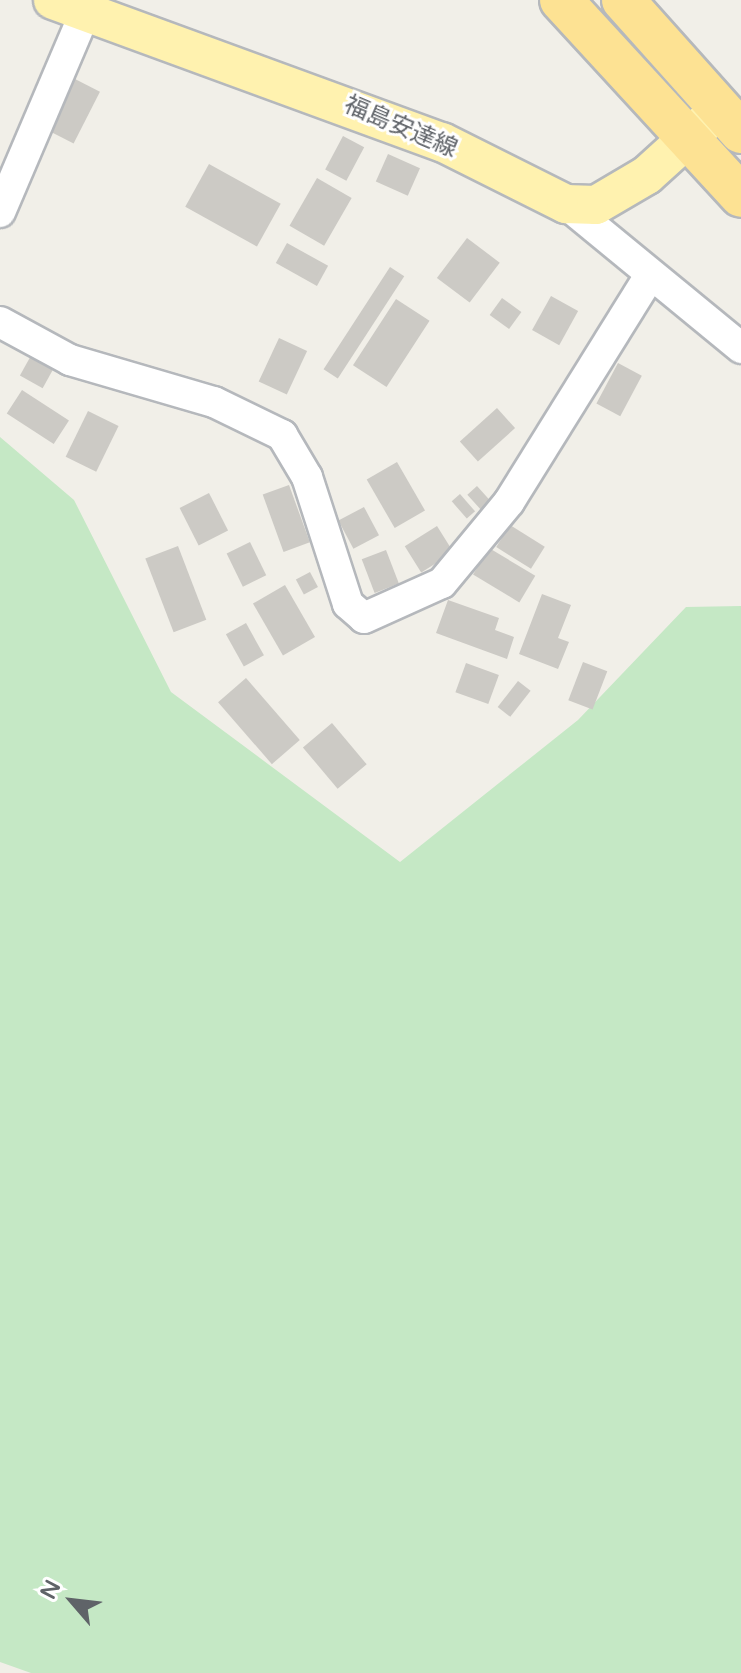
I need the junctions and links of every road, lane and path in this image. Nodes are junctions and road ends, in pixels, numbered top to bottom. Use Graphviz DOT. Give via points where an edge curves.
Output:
graph roads {
  1 [pos="561,0"];
  2 [pos="623,0"];
  3 [pos="69,5"];
  4 [pos="731,120"];
  5 [pos="689,139"];
  6 [pos="741,196"];
  7 [pos="566,204"];
  8 [pos="0,212"];
  9 [pos="649,277"];
  10 [pos="0,322"];
  11 [pos="741,348"];
  1 -- 5 [label="highway"];
  2 -- 4 [label="highway"];
  3 -- 7 [label="main road, 福島安達線" via="428,137"];
  3 -- 8 [label="street"];
  4 -- 5 [label="main road"];
  5 -- 6 [label="highway"];
  5 -- 7 [label="main road" via="596,205"];
  7 -- 9 [label="street"];
  9 -- 10 [label="street" via="509,502 442,583 364,618 348,604 307,477 282,435 214,402 70,360"];
  9 -- 11 [label="street"];
}
